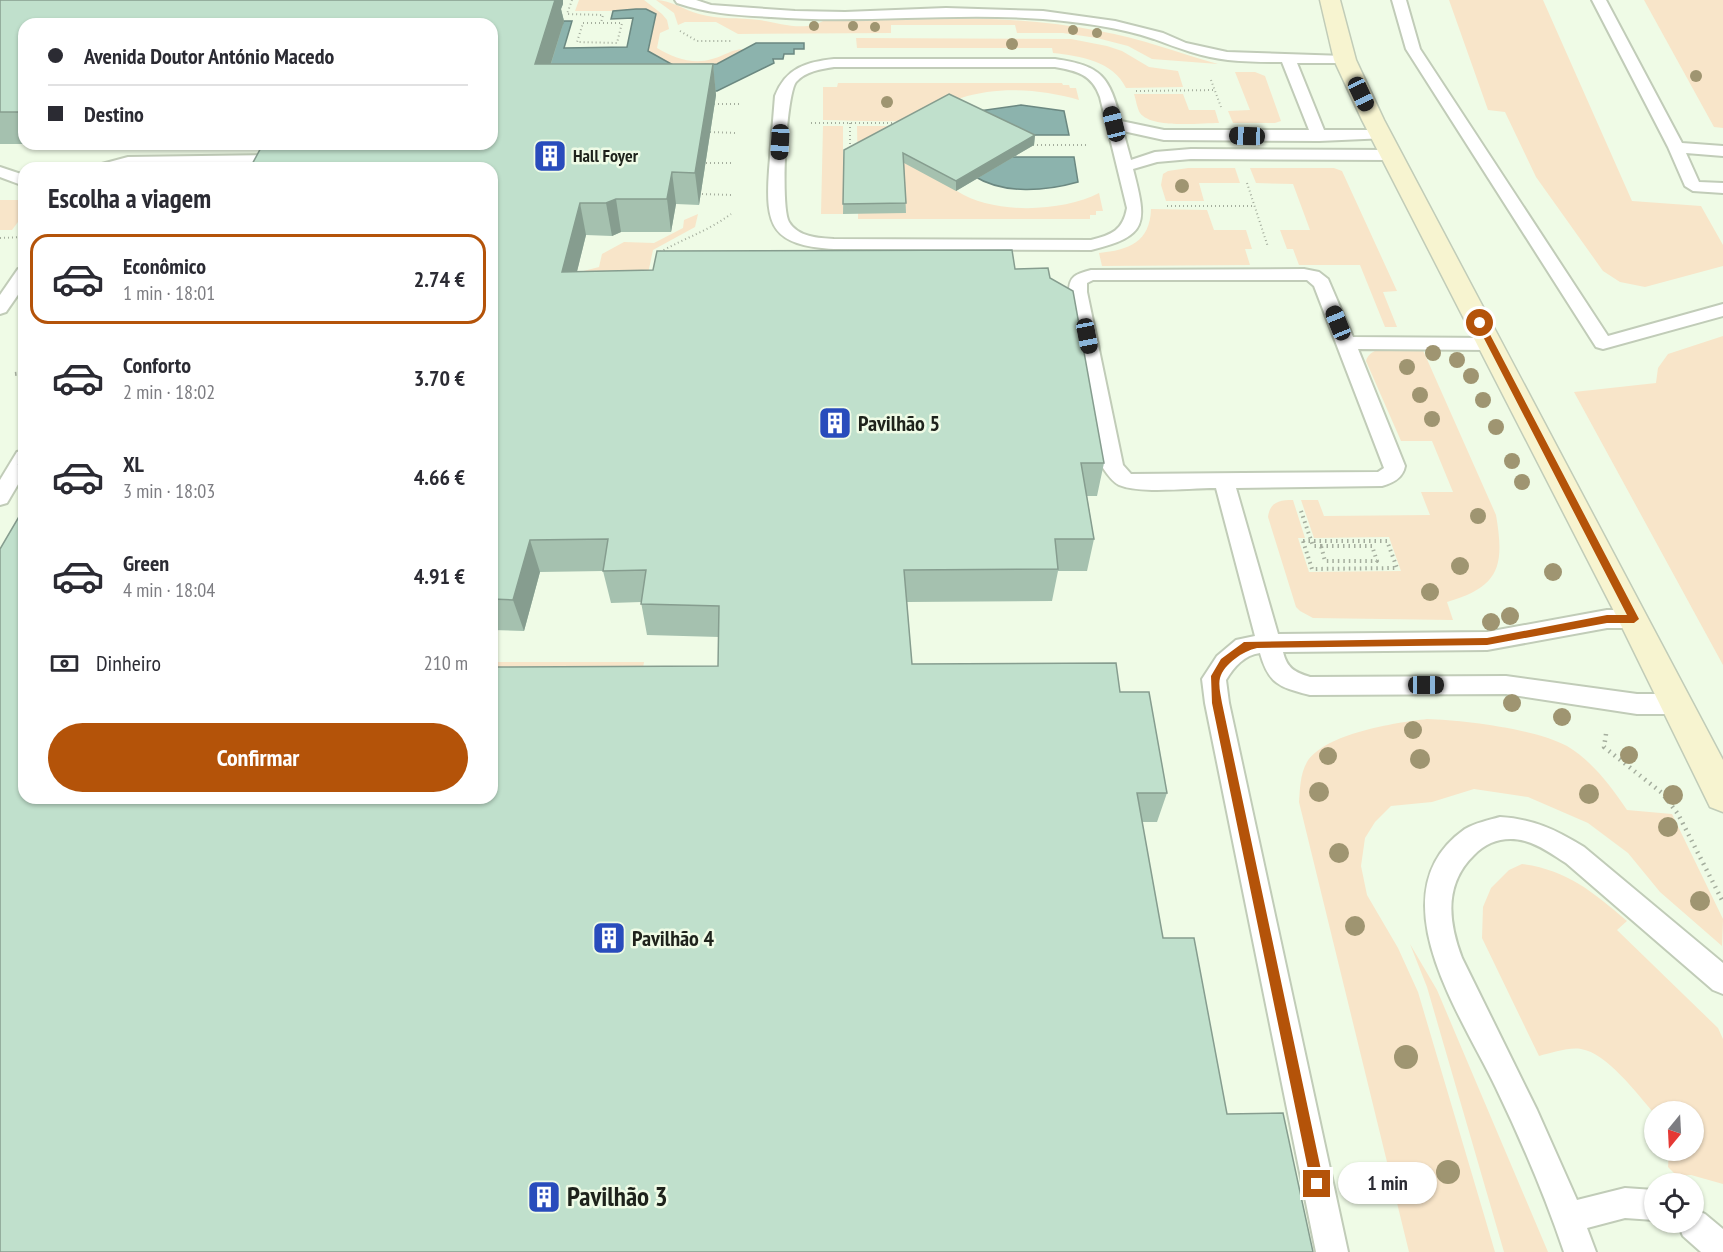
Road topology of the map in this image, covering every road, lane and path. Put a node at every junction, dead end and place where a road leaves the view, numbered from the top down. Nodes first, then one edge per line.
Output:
1 (572, 0) edge
2 (682, 0) edge
3 (1330, 0) edge
4 (1399, 0) edge
5 (1599, 0) edge
6 (601, 23) junction
7 (1288, 59) junction
8 (1345, 60) junction
9 (1208, 72) dead end
10 (1215, 90) junction
11 (1139, 91) dead end
12 (714, 104) edge
13 (741, 104) dead end
14 (1221, 108) dead end
15 (807, 123) dead end
16 (850, 123) junction
17 (902, 123) edge
18 (1114, 124) junction
19 (710, 132) edge
20 (737, 133) dead end
21 (1319, 136) junction
22 (1033, 145) edge
23 (1096, 145) dead end
24 (1387, 145) junction
25 (1676, 147) junction
26 (1722, 153) edge
27 (850, 157) edge
28 (277, 160) edge
29 (128, 162) edge
30 (706, 163) dead end
31 (733, 163) dead end
32 (1125, 167) junction
33 (0, 172) edge
34 (1246, 178) dead end
35 (18, 179) edge
36 (1723, 188) edge
37 (702, 194) dead end
38 (731, 195) dead end
39 (1167, 206) dead end
40 (1255, 206) junction
41 (731, 214) dead end
42 (18, 237) edge
43 (0, 238) edge
44 (659, 253) edge
45 (1270, 255) dead end
46 (18, 282) edge
47 (0, 308) edge
48 (1723, 310) edge
49 (1347, 343) junction
50 (1491, 344) junction
51 (18, 467) edge
52 (1224, 481) junction
53 (0, 498) edge
54 (1300, 510) dead end
55 (1311, 541) junction
56 (1320, 546) junction
57 (1634, 619) junction
58 (1269, 643) junction
59 (1677, 704) junction
60 (1607, 733) dead end
61 (1723, 796) edge
62 (1723, 902) edge
63 (1723, 981) edge
64 (1644, 1204) edge
65 (1569, 1217) junction
66 (1704, 1229) edge
67 (1703, 1233) edge
68 (1723, 1238) edge
69 (1723, 1250) edge
70 (1332, 1252) edge
71 (1580, 1252) edge

1 - 6 path
2 - 7 lane
3 - 8 main road
4 - 48 lane
5 - 25 lane
6 - 6 path
7 - 8 lane
7 - 21 lane
8 - 24 main road
9 - 10 path
10 - 11 path
10 - 14 path
12 - 13 path
15 - 16 path
16 - 17 path
16 - 27 path
18 - 21 lane
18 - 32 lane
18 - 32 lane
19 - 20 path
21 - 24 lane
22 - 23 path
24 - 32 lane
24 - 50 main road
25 - 26 lane
25 - 36 lane
28 - 29 lane
30 - 31 path
33 - 35 lane
34 - 40 path
37 - 38 path
39 - 40 path
40 - 45 path
41 - 44 path
42 - 43 path
46 - 47 lane
49 - 50 lane
49 - 52 lane
49 - 52 lane
50 - 57 main road
51 - 53 lane
52 - 58 lane
54 - 55 path
55 - 55 path
55 - 56 path
56 - 56 path
57 - 58 lane
57 - 59 main road
58 - 59 lane
58 - 70 lane
59 - 61 main road
60 - 62 path
63 - 65 lane
64 - 65 lane
65 - 71 lane
66 - 68 lane
67 - 69 lane

